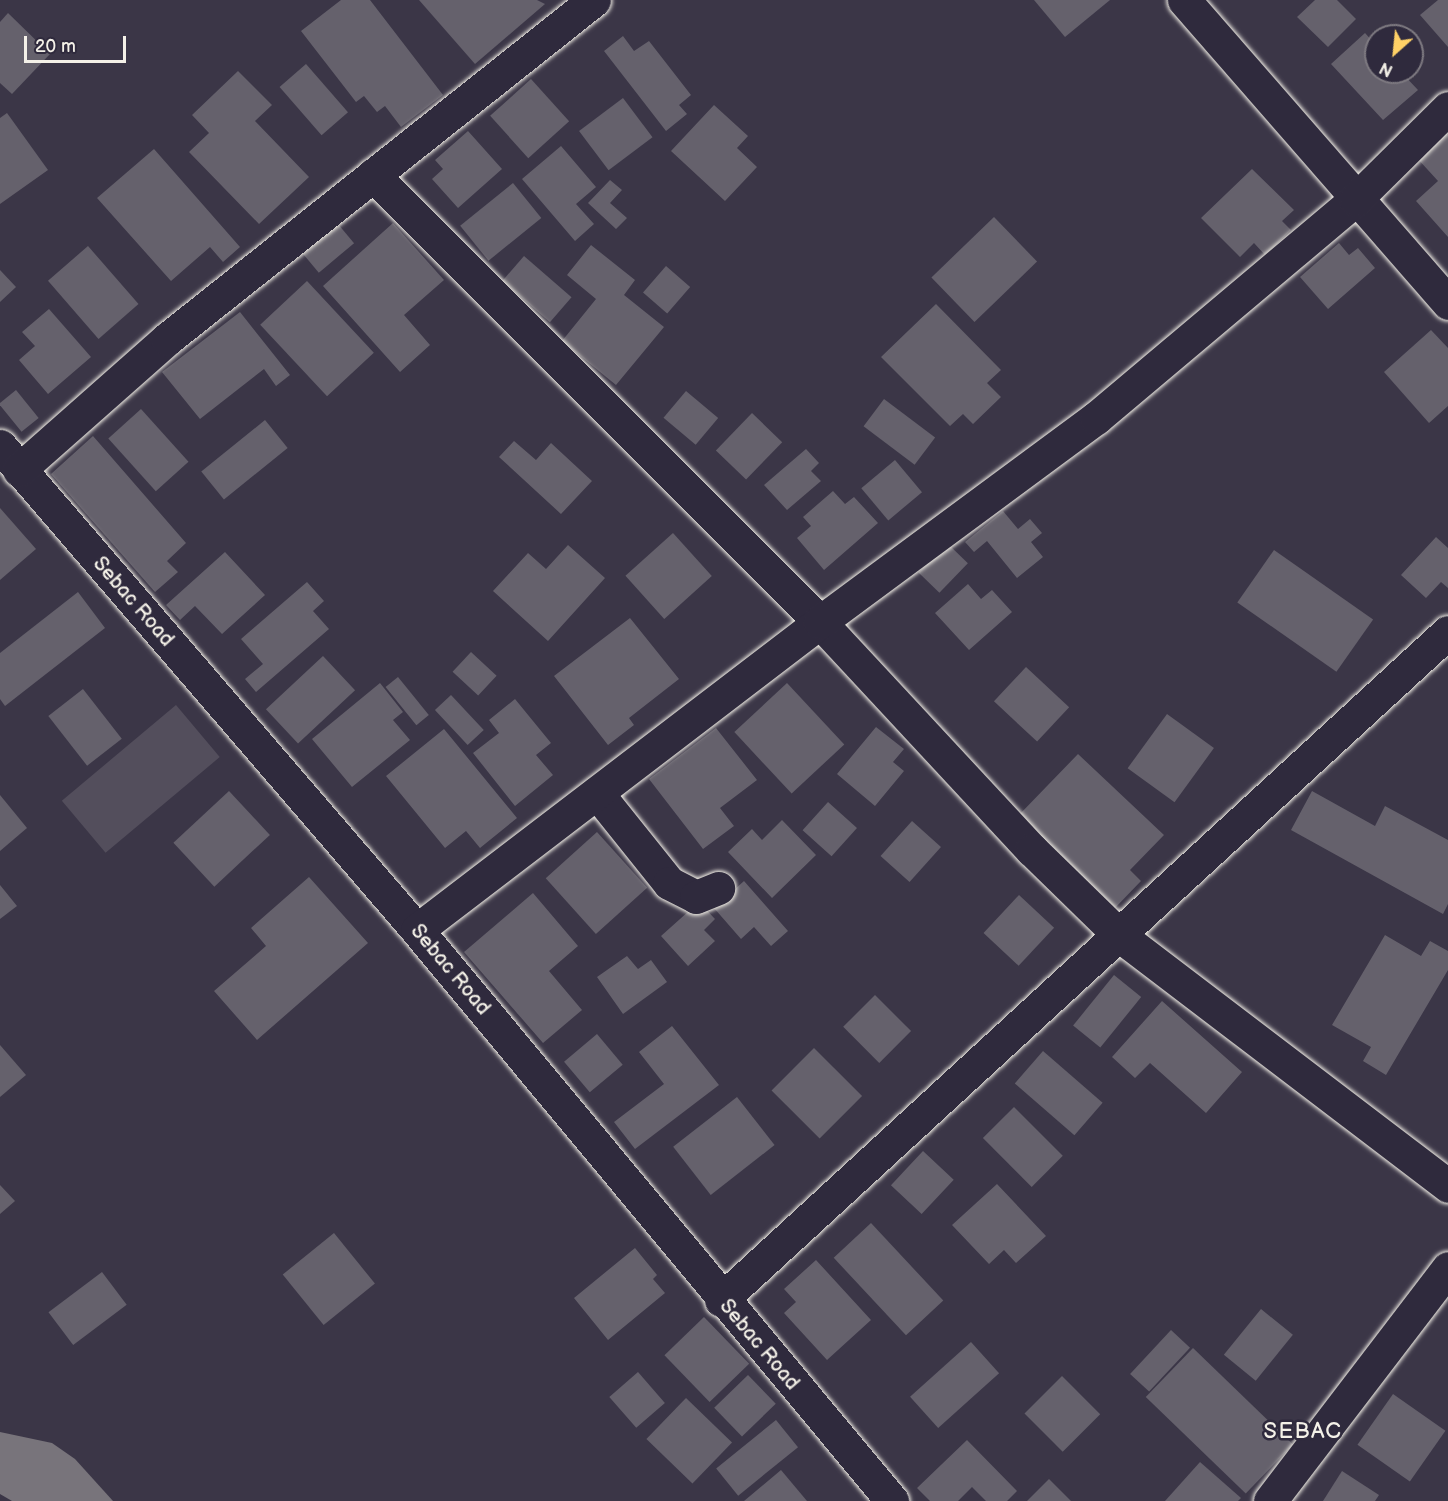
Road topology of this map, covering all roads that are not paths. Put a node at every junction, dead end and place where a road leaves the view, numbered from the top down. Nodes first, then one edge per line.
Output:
1 (594, 0) edge
2 (1184, 0) edge
3 (1448, 108) edge
4 (373, 175) junction
5 (1356, 199) junction
6 (1448, 303) edge
7 (9, 458) edge
8 (820, 622) junction
9 (1448, 632) edge
10 (597, 793) junction
11 (718, 888) dead end
12 (417, 930) junction
13 (1119, 935) junction
14 (1448, 1186) edge
15 (1448, 1268) edge
16 (721, 1300) junction
17 (892, 1501) edge
18 (1270, 1501) edge

1 - 4 street
2 - 5 street
3 - 5 street
4 - 7 street
4 - 8 street
5 - 6 street
5 - 8 street
7 - 12 street, Sebac Road
8 - 10 street
8 - 13 street
9 - 13 street
10 - 11 street
10 - 12 street
12 - 16 street, Sebac Road
13 - 14 street
13 - 16 street
15 - 18 street
16 - 17 street, Sebac Road

